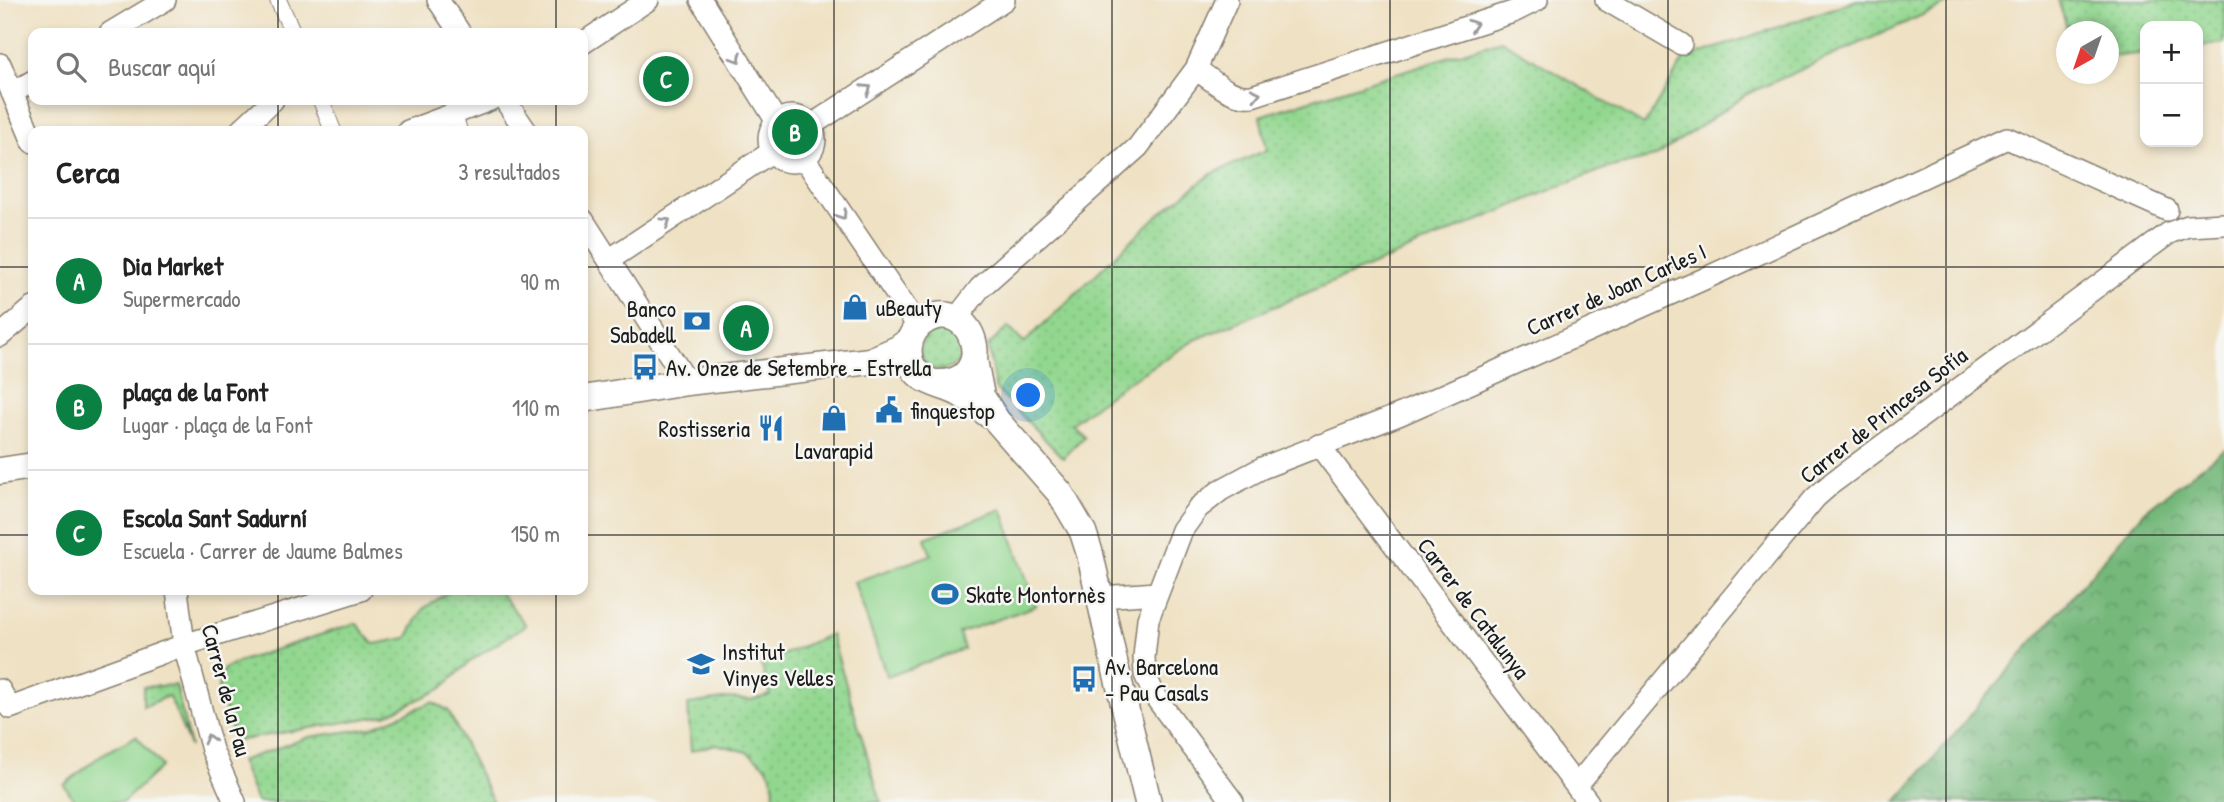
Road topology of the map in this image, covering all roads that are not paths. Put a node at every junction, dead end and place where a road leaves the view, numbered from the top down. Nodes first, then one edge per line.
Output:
1 (165, 0) edge
2 (278, 0) edge
3 (438, 0) edge
4 (648, 0) edge
5 (701, 0) edge
6 (1004, 0) edge
7 (1227, 0) edge
8 (1537, 0) edge
9 (1606, 0) edge
10 (131, 9) edge
11 (114, 28) edge
12 (291, 28) edge
13 (457, 28) edge
14 (588, 40) edge
15 (1681, 44) dead end
16 (0, 64) edge
17 (1196, 69) junction
18 (28, 83) edge
19 (12, 93) junction
20 (268, 105) edge
21 (323, 105) edge
22 (483, 105) edge
23 (508, 105) edge
24 (777, 122) junction
25 (456, 123) edge
26 (245, 126) edge
27 (331, 126) edge
28 (438, 126) edge
29 (523, 126) edge
30 (810, 127) junction
31 (28, 130) edge
32 (773, 151) junction
33 (804, 158) junction
34 (2167, 210) dead end
35 (2224, 224) edge
36 (588, 228) edge
37 (609, 260) junction
38 (28, 313) edge
39 (956, 319) junction
40 (914, 333) junction
41 (0, 336) edge
42 (974, 360) junction
43 (870, 361) junction
44 (928, 379) junction
45 (687, 382) junction
46 (588, 399) edge
47 (1000, 424) junction
48 (1319, 445) junction
49 (28, 467) edge
50 (0, 471) edge
51 (1157, 593) junction
52 (178, 595) edge
53 (344, 595) edge
54 (1101, 597) junction
55 (1111, 640) junction
56 (1146, 643) junction
57 (184, 645) junction
58 (5, 699) edge
59 (1582, 794) edge
60 (235, 802) edge
61 (1148, 802) edge
62 (1233, 802) edge

1 - 10 street
2 - 12 street
3 - 13 street
4 - 14 street
5 -> 24 street
30 -> 6 street
7 - 17 street
17 -> 8 street
9 - 15 street
10 - 11 street
16 - 19 street
17 - 39 street
18 - 19 street
19 - 31 street
20 - 26 street
21 - 27 street
22 - 25 street
23 - 29 street
24 - 30 street
24 - 32 street
25 - 28 street
30 - 33 street
32 - 33 street
37 -> 32 street
33 -> 40 street
34 - 48 street, Carrer de Joan Carles I
35 - 59 street, Carrer de Princesa Sofía
36 - 37 street
37 - 45 street
38 - 41 street
39 - 40 street
39 - 42 street
40 - 43 street
40 - 44 street
42 - 44 street
42 - 47 street
43 - 44 street
43 - 45 street
44 - 47 street
45 - 46 street
47 - 54 street
48 - 51 street, Carrer de Joan Carles I
48 - 59 street, Carrer de Catalunya
49 - 50 street
51 - 54 street
51 - 56 street, Carrer de Joan Carles I
52 - 57 street, Carrer de la Pau
53 - 57 street
54 - 55 street
55 - 56 street
55 - 61 street
56 - 62 street, Carrer de Joan Carles I
57 - 58 street
60 -> 57 street, Carrer de la Pau

